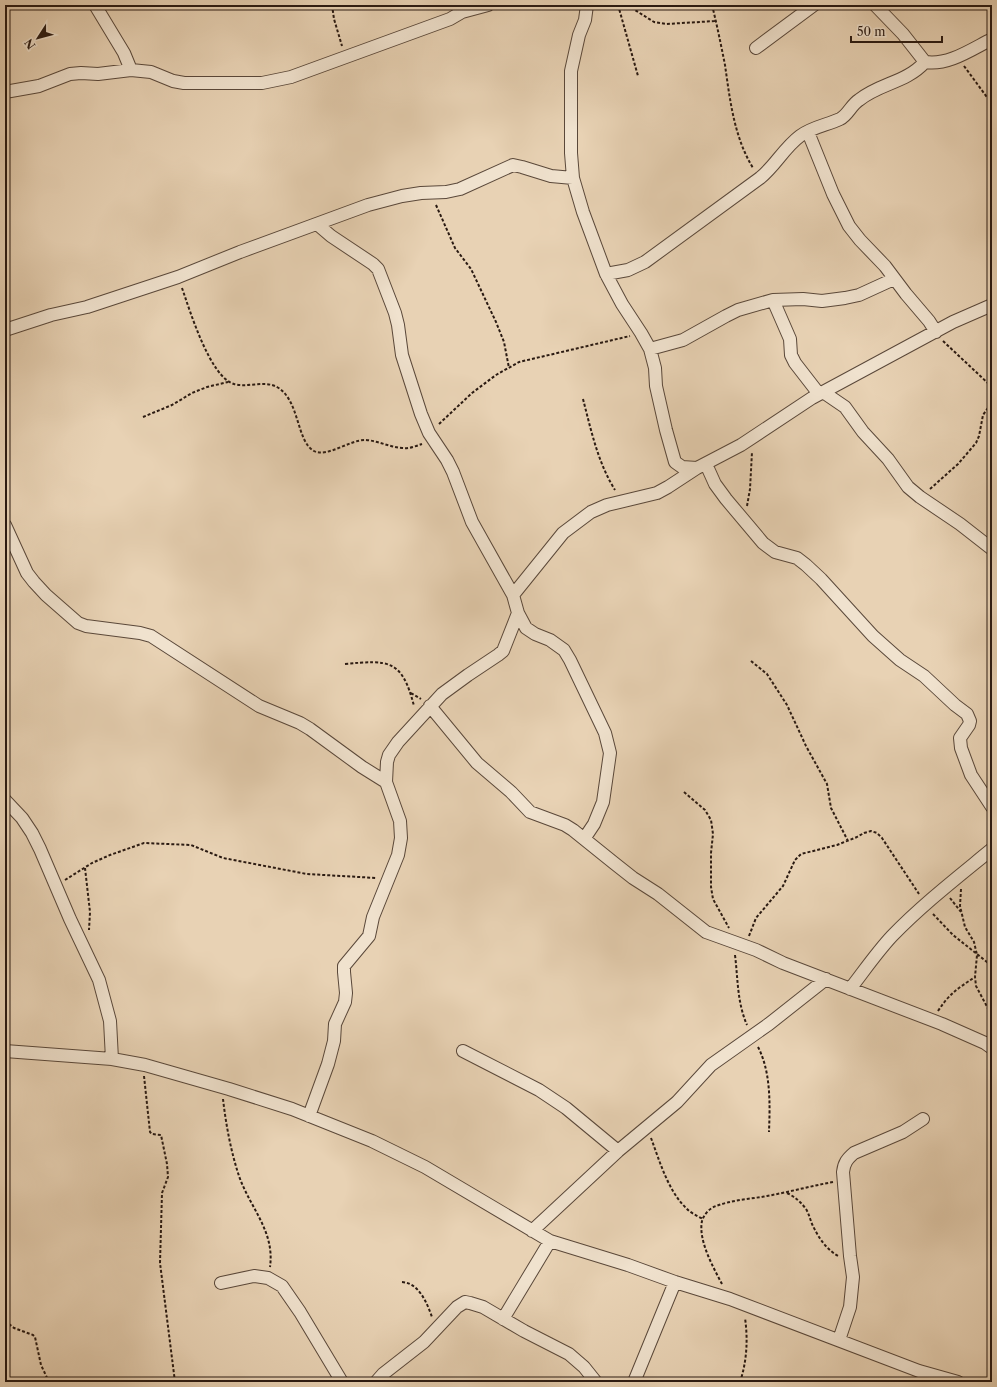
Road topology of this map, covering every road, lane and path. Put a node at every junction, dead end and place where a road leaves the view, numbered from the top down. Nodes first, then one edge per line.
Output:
1 (95, 5) edge
2 (332, 5) edge
3 (488, 5) edge
4 (587, 5) edge
5 (618, 5) edge
6 (627, 5) edge
7 (712, 5) edge
8 (814, 5) edge
9 (875, 5) edge
10 (716, 22) junction
11 (992, 38) edge
12 (756, 48) dead end
13 (957, 56) junction
14 (345, 57) junction
15 (925, 62) junction
16 (131, 70) junction
17 (638, 76) dead end
18 (5, 92) edge
19 (992, 104) edge
20 (808, 132) junction
21 (573, 178) junction
22 (760, 178) junction
23 (430, 192) junction
24 (317, 224) junction
25 (606, 274) junction
26 (178, 277) junction
27 (894, 279) junction
28 (773, 300) junction
29 (992, 305) edge
30 (5, 330) edge
31 (936, 332) junction
32 (641, 333) junction
33 (650, 349) junction
34 (509, 368) junction
35 (228, 382) junction
36 (992, 387) edge
37 (821, 393) junction
38 (583, 399) dead end
39 (992, 402) edge
40 (143, 417) dead end
41 (432, 437) junction
42 (754, 437) junction
43 (702, 466) junction
44 (920, 497) junction
45 (622, 502) junction
46 (743, 519) junction
47 (5, 525) edge
48 (992, 549) edge
49 (513, 595) junction
50 (518, 613) junction
51 (750, 661) dead end
52 (345, 664) dead end
53 (430, 706) junction
54 (418, 719) junction
55 (386, 782) junction
56 (684, 792) dead end
57 (5, 800) edge
58 (992, 807) edge
59 (584, 839) junction
60 (848, 841) junction
61 (992, 849) edge
62 (84, 868) junction
63 (963, 873) junction
64 (389, 879) junction
65 (55, 886) junction
66 (947, 895) dead end
67 (925, 904) junction
68 (962, 913) junction
69 (89, 935) dead end
70 (739, 944) junction
71 (977, 955) junction
72 (992, 966) edge
73 (975, 977) junction
74 (826, 978) junction
75 (850, 989) junction
76 (992, 1016) edge
77 (932, 1020) junction
78 (753, 1036) junction
79 (992, 1048) edge
80 (5, 1051) edge
81 (463, 1051) dead end
82 (112, 1060) junction
83 (145, 1065) junction
84 (221, 1086) junction
85 (309, 1116) junction
86 (923, 1119) dead end
87 (647, 1126) junction
88 (769, 1132) dead end
89 (618, 1151) junction
90 (844, 1180) junction
91 (786, 1192) junction
92 (703, 1219) junction
93 (532, 1231) junction
94 (550, 1241) junction
95 (851, 1267) junction
96 (268, 1278) junction
97 (402, 1282) dead end
98 (675, 1282) junction
99 (221, 1284) dead end
100 (730, 1299) junction
101 (744, 1304) junction
102 (503, 1319) junction
103 (5, 1321) edge
104 (436, 1329) junction
105 (839, 1340) junction
106 (49, 1382) edge
107 (175, 1382) edge
108 (342, 1382) edge
109 (376, 1382) edge
110 (596, 1382) edge
111 (634, 1382) edge
112 (740, 1382) edge
113 (958, 1382) edge

1 - 16 street
2 - 14 path
3 - 14 street
4 - 21 street
5 - 17 path
6 - 10 path
7 - 10 path
8 - 12 street
9 - 15 street
10 - 22 path
11 - 13 street
13 - 15 street
13 - 19 path
14 - 16 street
15 - 20 street
16 - 18 street
20 - 22 street
20 - 27 street
21 - 23 street
21 - 25 street
22 - 25 street
23 - 24 street
23 - 34 path
24 - 26 street
24 - 41 street
25 - 32 street
26 - 30 street
26 - 35 path
27 - 28 street
27 - 31 street
28 - 33 street
28 - 37 street
29 - 31 street
31 - 36 path
31 - 37 street
32 - 33 street
32 - 34 path
33 - 43 street
34 - 41 path
35 - 40 path
35 - 41 path
37 - 42 street
37 - 44 street
38 - 45 path
39 - 44 path
41 - 49 street
42 - 43 street
42 - 46 path
43 - 45 street
43 - 46 street
44 - 48 street
45 - 49 street
46 - 58 street
47 - 55 street
49 - 50 street
50 - 53 street
50 - 59 street
51 - 60 path
52 - 54 path
53 - 54 street
53 - 59 street
54 - 55 street
55 - 64 street
56 - 70 path
57 - 65 street
59 - 70 street
60 - 67 path
60 - 70 path
61 - 63 street
62 - 64 path
62 - 65 path
62 - 69 path
63 - 67 street
63 - 68 path
64 - 85 street
65 - 82 street
66 - 68 path
67 - 71 path
67 - 75 street
68 - 71 path
70 - 74 street
70 - 78 path
71 - 72 path
71 - 73 path
73 - 76 path
73 - 77 path
74 - 75 street
74 - 78 street
75 - 77 street
77 - 79 street
78 - 87 street
78 - 88 path
80 - 82 street
81 - 89 street
82 - 83 street
83 - 84 street
83 - 107 path
84 - 85 street
84 - 96 path
85 - 93 street
86 - 90 street
87 - 89 street
87 - 92 path
89 - 93 street
90 - 91 path
90 - 95 street
91 - 92 path
91 - 95 path
92 - 100 path
93 - 94 street
94 - 98 street
94 - 102 street
95 - 105 street
96 - 99 street
96 - 108 street
97 - 104 path
98 - 100 street
98 - 111 street
100 - 101 street
101 - 105 street
101 - 112 path
102 - 104 street
102 - 110 street
103 - 106 path
104 - 109 street
105 - 113 street

